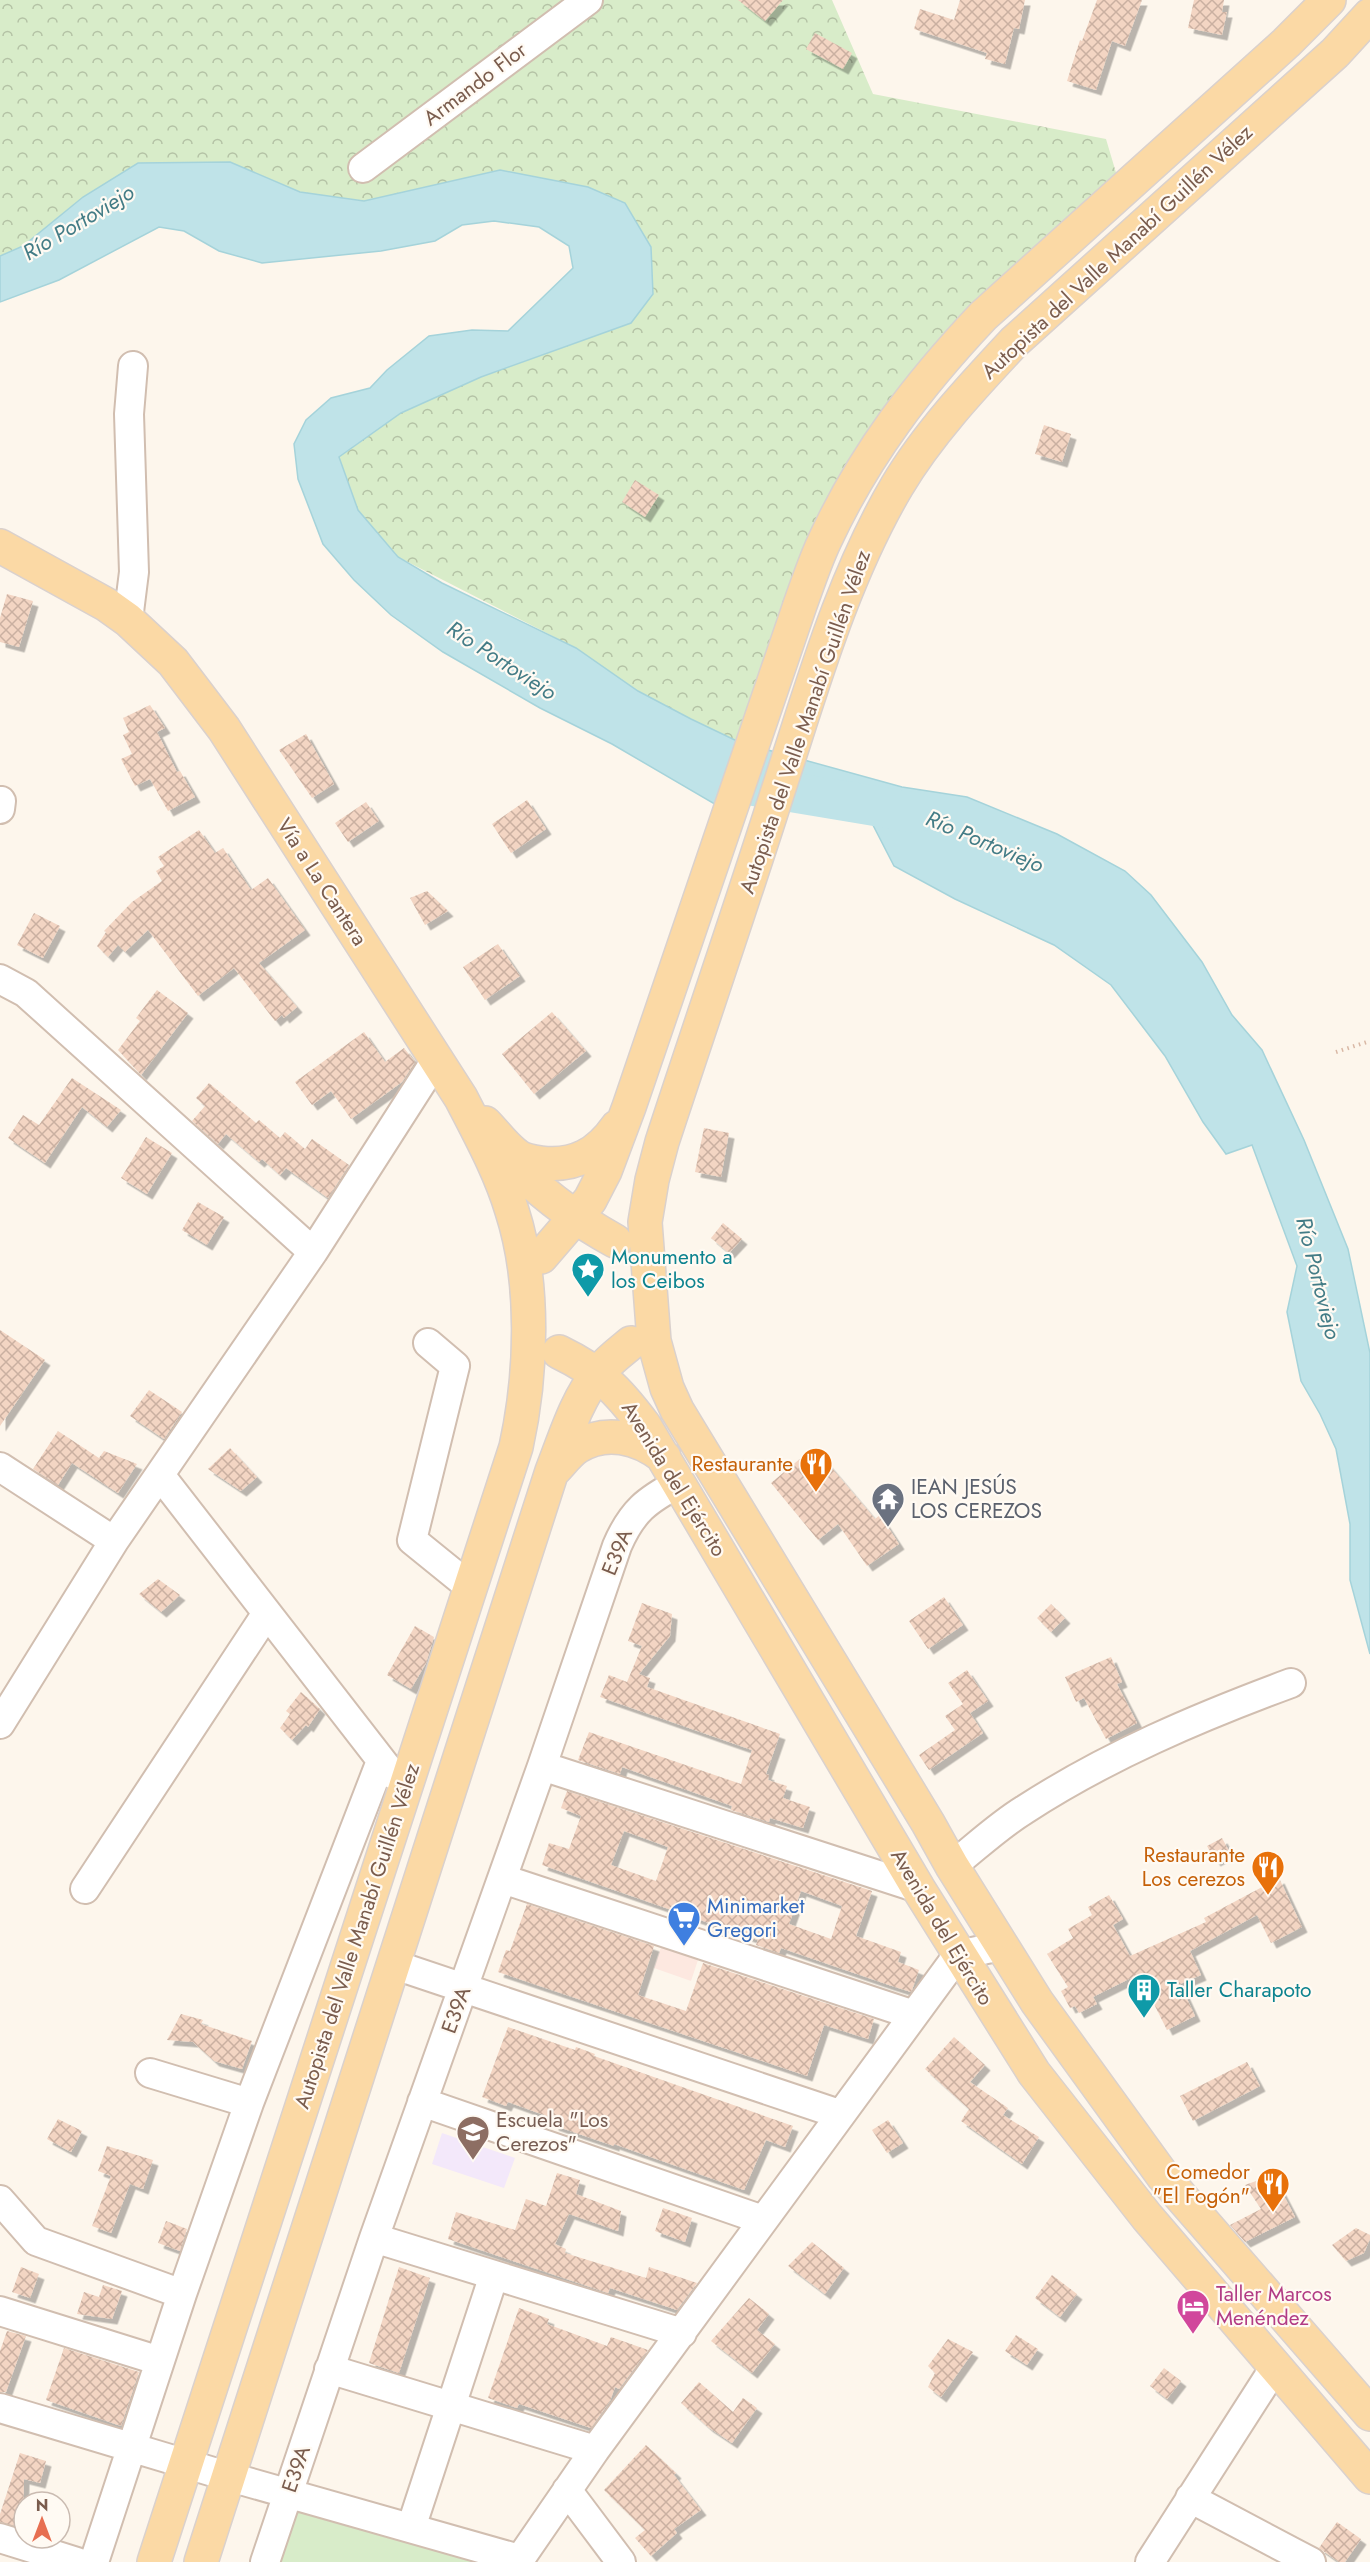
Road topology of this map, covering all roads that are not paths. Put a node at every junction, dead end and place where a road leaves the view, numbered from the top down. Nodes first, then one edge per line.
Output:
1 (588, 0) edge
2 (1329, 0) edge
3 (1370, 15) edge
4 (363, 168) dead end
5 (134, 366) dead end
6 (0, 546) edge
7 (128, 620) junction
8 (0, 979) edge
9 (436, 1060) junction
10 (461, 1098) junction
11 (629, 1107) junction
12 (576, 1217) junction
13 (615, 1240) junction
14 (314, 1252) junction
15 (541, 1257) junction
16 (651, 1295) junction
17 (526, 1304) junction
18 (428, 1343) dead end
19 (631, 1343) junction
20 (559, 1352) junction
21 (598, 1373) junction
22 (0, 1467) edge
23 (672, 1470) junction
24 (552, 1471) junction
25 (160, 1475) junction
26 (114, 1541) junction
27 (470, 1587) junction
28 (267, 1613) junction
29 (1292, 1683) dead end
30 (0, 1724) edge
31 (381, 1761) junction
32 (542, 1766) junction
33 (404, 1790) junction
34 (952, 1866) junction
35 (503, 1879) junction
36 (918, 1888) junction
37 (85, 1889) dead end
38 (1001, 1946) junction
39 (958, 1954) junction
40 (395, 1965) junction
41 (464, 1988) junction
42 (914, 2015) junction
43 (1070, 2048) junction
44 (150, 2073) dead end
45 (1034, 2073) junction
46 (422, 2102) junction
47 (249, 2103) junction
48 (840, 2114) junction
49 (0, 2200) edge
50 (763, 2220) junction
51 (374, 2238) junction
52 (494, 2275) junction
53 (182, 2294) junction
54 (0, 2311) edge
55 (682, 2333) junction
56 (160, 2361) junction
57 (1275, 2367) junction
58 (329, 2369) junction
59 (451, 2406) junction
60 (1370, 2414) edge
61 (2, 2417) edge
62 (132, 2447) junction
63 (595, 2450) junction
64 (186, 2464) junction
65 (1370, 2477) edge
66 (230, 2478) junction
67 (567, 2490) junction
68 (287, 2494) junction
69 (1190, 2498) junction
70 (411, 2528) junction
71 (0, 2538) edge
72 (519, 2561) edge
73 (77, 2562) edge
74 (94, 2562) edge
75 (154, 2562) edge
76 (201, 2562) edge
77 (265, 2562) edge
78 (621, 2562) edge
79 (1150, 2562) edge
80 (1311, 2562) edge

1 - 4 street, Armando Flor
2 - 11 main road, Autopista del Valle Manabí Guillén Vélez
3 - 16 main road, Autopista del Valle Manabí Guillén Vélez
5 - 7 street
6 - 7 main road, Vía a La Cantera
7 - 9 main road, Vía a La Cantera
8 - 14 street
9 - 10 main road, Vía a La Cantera
9 - 14 street
10 - 11 main road
10 - 12 main road
10 - 17 main road, Vía a La Cantera
11 - 12 main road, Autopista del Valle Manabí Guillén Vélez
12 - 13 main road
12 - 15 main road, Autopista del Valle Manabí Guillén Vélez
13 - 15 main road
13 - 16 main road
14 - 25 street
15 - 17 main road
16 - 19 main road
16 - 34 main road, Avenida del Ejército
17 - 20 main road
17 - 27 main road, Autopista del Valle Manabí Guillén Vélez
18 - 27 street
19 - 20 main road
19 - 21 main road, Autopista del Valle Manabí Guillén Vélez
20 - 21 main road, Avenida del Ejército
21 - 23 main road, Avenida del Ejército
21 - 24 main road, Autopista del Valle Manabí Guillén Vélez
22 - 26 street
23 - 24 main road
23 - 32 street, E39A
23 - 36 main road, Avenida del Ejército
24 - 40 main road, Autopista del Valle Manabí Guillén Vélez
25 - 26 street
25 - 28 street
26 - 30 street
27 - 33 main road, Autopista del Valle Manabí Guillén Vélez
28 - 31 street
28 - 37 street
29 - 34 street
31 - 33 street
31 - 47 street
32 - 35 street, E39A
32 - 36 street
33 - 64 main road, Autopista del Valle Manabí Guillén Vélez
34 - 38 main road, Avenida del Ejército
35 - 41 street, E39A
35 - 42 street
36 - 39 main road, Avenida del Ejército
38 - 39 street
38 - 43 main road, Avenida del Ejército
39 - 42 street
39 - 45 main road, Avenida del Ejército
40 - 41 street
40 - 66 main road, Autopista del Valle Manabí Guillén Vélez
41 - 46 street, E39A
41 - 48 street
42 - 48 street
43 - 45 main road
43 - 60 main road, Avenida del Ejército
44 - 47 street
45 - 57 main road, Avenida del Ejército
46 - 50 street
46 - 51 street, E39A
47 - 53 street
48 - 50 street
49 - 53 street
50 - 55 street
51 - 52 street
51 - 58 street, E39A
52 - 55 street
52 - 59 street
53 - 56 street
54 - 56 street
55 - 63 street
56 - 62 street
57 - 65 main road, Avenida del Ejército
57 - 69 street
58 - 59 street
58 - 68 street, E39A
59 - 63 street
59 - 70 street
61 - 62 street
62 - 64 street
62 - 74 street
63 - 67 street
64 - 66 street
64 - 75 main road, Autopista del Valle Manabí Guillén Vélez
66 - 68 street
66 - 76 main road, Autopista del Valle Manabí Guillén Vélez
67 - 72 street
67 - 78 street
68 - 70 street
68 - 77 street, E39A
69 - 79 street
69 - 80 street
70 - 72 street
71 - 73 street

